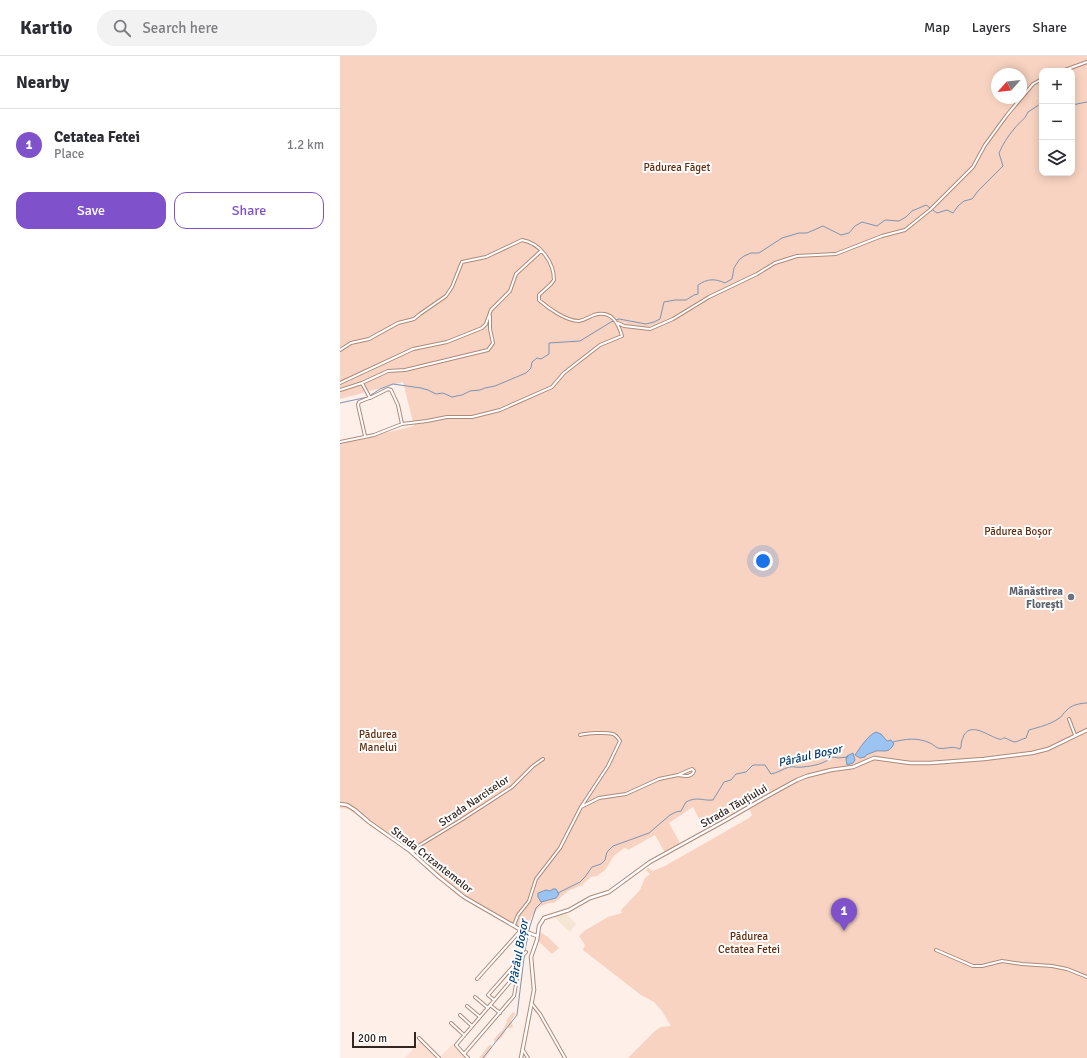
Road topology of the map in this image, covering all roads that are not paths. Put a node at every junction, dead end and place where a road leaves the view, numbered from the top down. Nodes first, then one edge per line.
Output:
1 (1087, 62) edge
2 (1070, 68) edge
3 (1039, 81) edge
4 (541, 251) junction
5 (490, 313) junction
6 (616, 321) junction
7 (340, 350) edge
8 (340, 383) edge
9 (362, 383) junction
10 (340, 390) edge
11 (369, 397) junction
12 (402, 424) junction
13 (365, 437) junction
14 (340, 442) edge
15 (1069, 719) dead end
16 (1087, 730) edge
17 (580, 735) dead end
18 (1075, 735) junction
19 (543, 759) dead end
20 (678, 775) junction
21 (340, 804) edge
22 (581, 807) junction
23 (410, 851) junction
24 (514, 925) junction
25 (521, 930) junction
26 (536, 936) junction
27 (936, 950) dead end
28 (526, 952) dead end
29 (1087, 977) edge
30 (477, 979) dead end
31 (475, 997) dead end
32 (494, 1000) junction
33 (532, 1004) junction
34 (490, 1005) junction
35 (468, 1006) dead end
36 (488, 1008) junction
37 (500, 1013) junction
38 (460, 1015) dead end
39 (480, 1017) junction
40 (451, 1023) dead end
41 (472, 1026) junction
42 (464, 1035) junction
43 (419, 1038) dead end
44 (523, 1050) junction
45 (464, 1054) junction
46 (439, 1058) edge
47 (468, 1058) edge
48 (522, 1058) edge
49 (528, 1058) edge
50 (565, 1058) edge

1 - 2 street
3 - 6 street
4 - 5 street
4 - 6 street
4 - 7 street
5 - 8 street
5 - 9 street
6 - 12 street
9 - 10 street
9 - 11 street
11 - 12 street
11 - 13 street
12 - 13 street
13 - 14 street
15 - 18 street
16 - 18 main road, Strada Tăuțiului
17 - 22 street
18 - 26 main road, Strada Tăuțiului
19 - 23 street, Strada Narciselor
20 - 20 street
20 - 22 street
21 - 23 main road, Strada Crizantemelor
22 - 24 street
23 - 24 main road, Strada Crizantemelor
24 - 25 main road, Strada Crizantemelor
25 - 26 main road, Strada Crizantemelor
25 - 30 street
26 - 33 main road, Strada Tăuțiului
27 - 29 street
28 - 32 street
31 - 36 street
32 - 34 street
32 - 37 street
33 - 44 main road, Strada Tăuțiului
33 - 50 street
34 - 36 street
34 - 37 street
35 - 39 street
36 - 39 street
37 - 45 street
38 - 41 street
39 - 41 street
40 - 42 street
41 - 42 street
42 - 45 street
43 - 46 street
44 - 48 main road, Strada Tăuțiului
44 - 49 street
45 - 47 street

